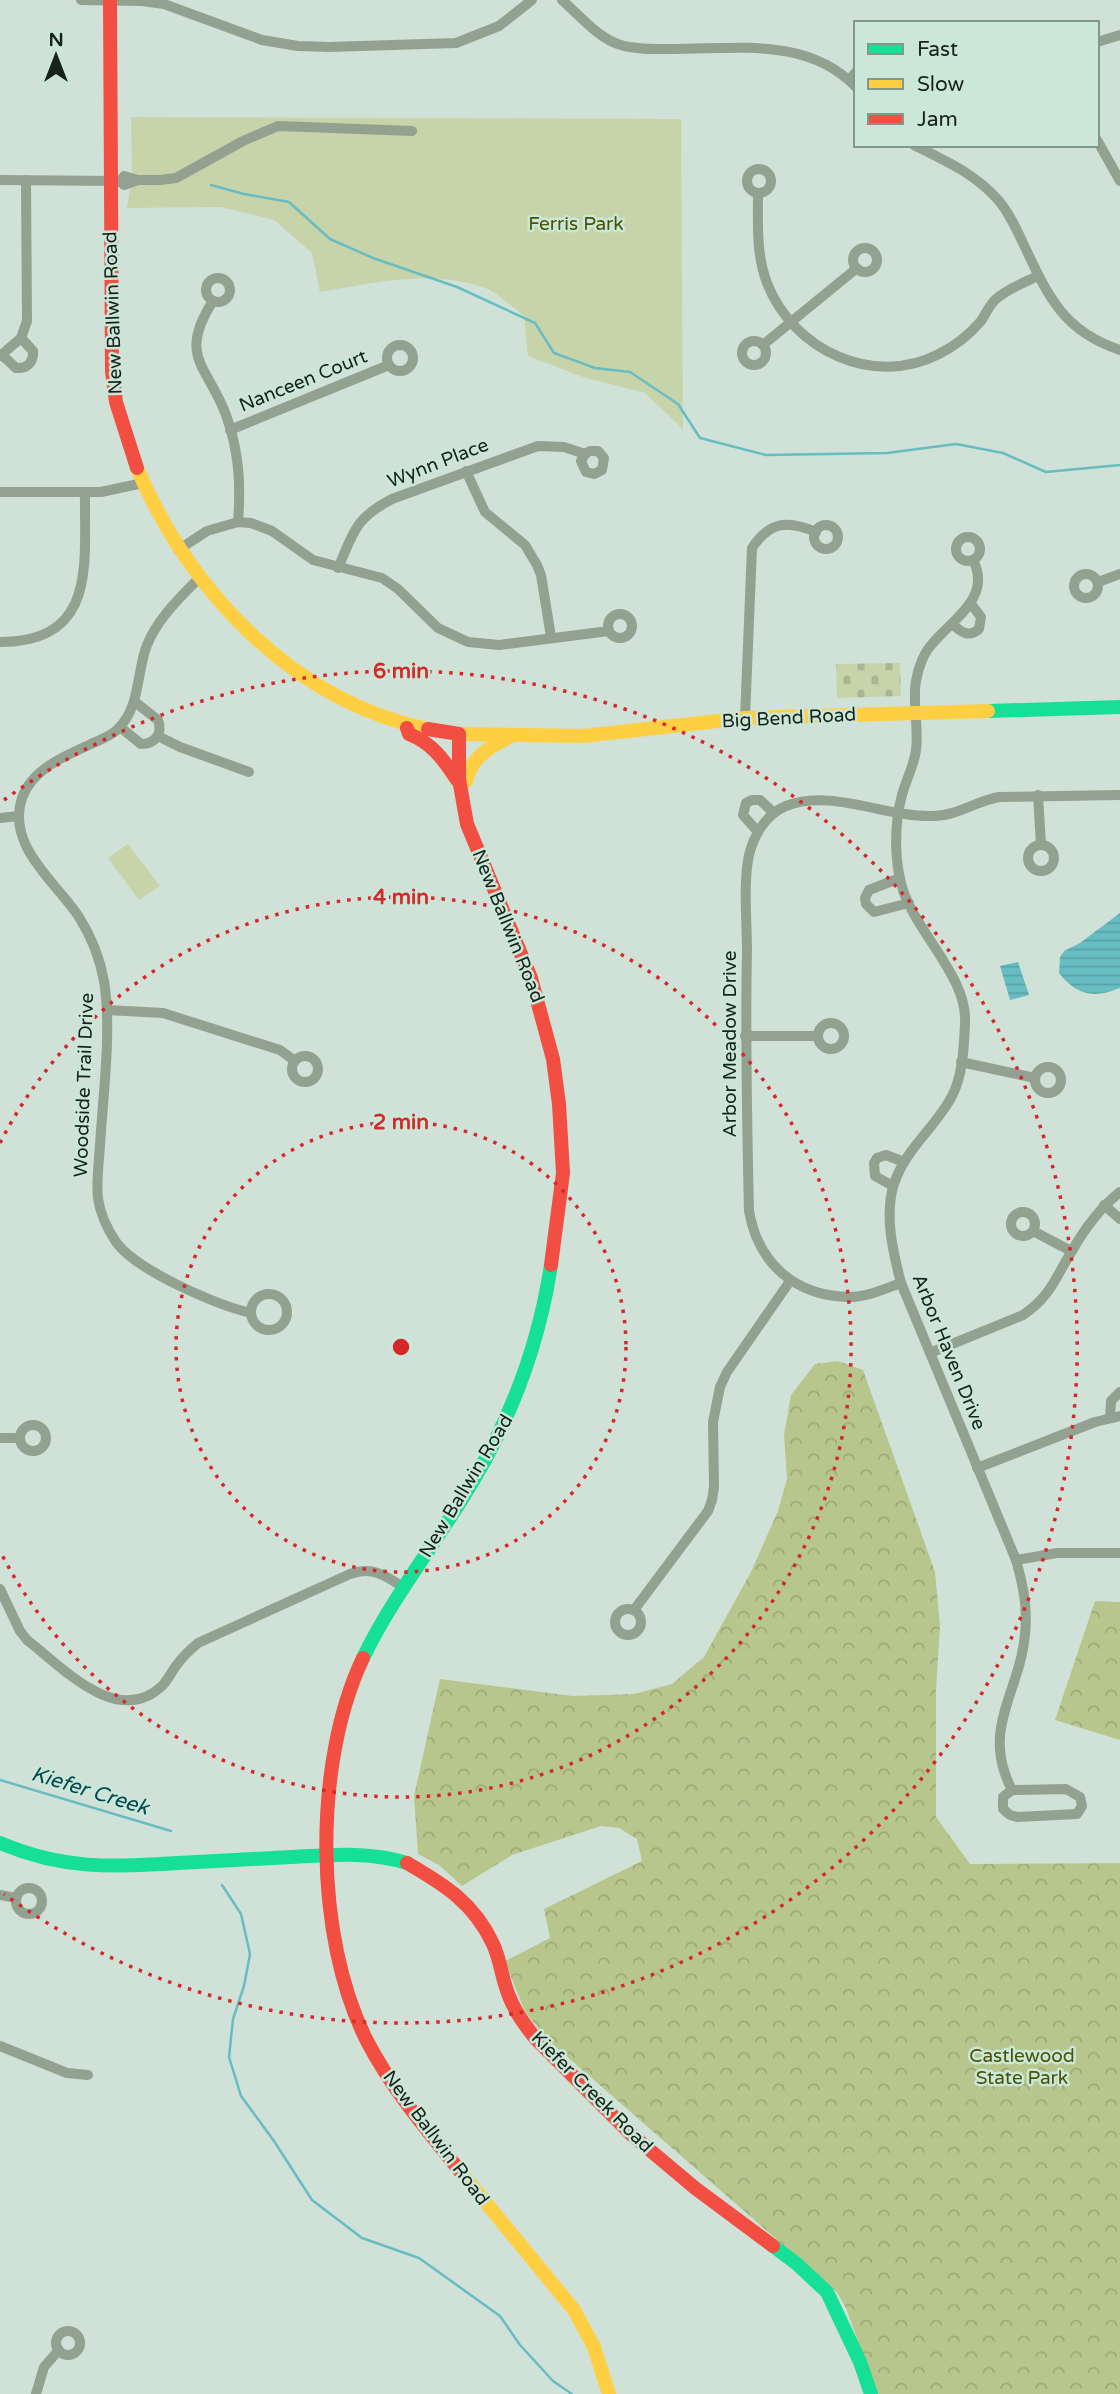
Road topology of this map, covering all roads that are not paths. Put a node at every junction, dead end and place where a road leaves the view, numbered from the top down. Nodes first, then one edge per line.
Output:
1 (81, 0) edge
2 (110, 0) edge
3 (531, 0) edge
4 (562, 0) edge
5 (178, 4) edge
6 (1120, 35) edge
7 (1099, 41) edge
8 (853, 80) edge
9 (412, 131) dead end
10 (1099, 144) edge
11 (918, 147) edge
12 (0, 180) edge
13 (26, 180) junction
14 (115, 181) junction
15 (1120, 181) edge
16 (758, 193) dead end
17 (856, 268) dead end
18 (1038, 276) junction
19 (214, 301) dead end
20 (791, 323) junction
21 (22, 338) junction
22 (763, 345) dead end
23 (1120, 350) edge
24 (4, 354) edge
25 (389, 365) dead end
26 (230, 430) junction
27 (585, 454) dead end
28 (466, 471) junction
29 (143, 483) junction
30 (0, 492) edge
31 (85, 492) junction
32 (238, 522) junction
33 (816, 532) dead end
34 (178, 550) junction
35 (973, 560) dead end
36 (338, 568) junction
37 (1120, 574) edge
38 (199, 578) junction
39 (1098, 582) dead end
40 (971, 604) junction
41 (952, 624) junction
42 (609, 631) dead end
43 (551, 637) junction
44 (0, 642) edge
45 (135, 702) junction
46 (1120, 707) edge
47 (917, 714) junction
48 (745, 718) junction
49 (406, 724) junction
50 (120, 727) junction
51 (459, 734) junction
52 (513, 734) junction
53 (158, 736) junction
54 (249, 772) dead end
55 (460, 785) junction
56 (1038, 795) junction
57 (1120, 795) edge
58 (774, 813) junction
59 (898, 813) junction
60 (19, 816) junction
61 (0, 818) edge
62 (758, 832) junction
63 (1041, 845) dead end
64 (900, 878) junction
65 (909, 903) junction
66 (107, 1010) junction
67 (818, 1036) dead end
68 (745, 1037) junction
69 (295, 1061) dead end
70 (961, 1062) junction
71 (1035, 1078) dead end
72 (904, 1162) junction
73 (893, 1186) junction
74 (1120, 1192) edge
75 (1104, 1205) junction
76 (1120, 1219) edge
77 (1033, 1231) dead end
78 (1071, 1251) junction
79 (790, 1281) junction
80 (901, 1283) junction
81 (251, 1313) dead end
82 (930, 1353) junction
83 (1120, 1392) edge
84 (1115, 1417) edge
85 (0, 1438) edge
86 (20, 1438) dead end
87 (977, 1468) junction
88 (1120, 1553) edge
89 (1016, 1560) junction
90 (403, 1587) junction
91 (0, 1589) edge
92 (634, 1611) dead end
93 (1012, 1790) junction
94 (0, 1843) edge
95 (327, 1855) junction
96 (0, 1895) edge
97 (16, 1898) dead end
98 (0, 2046) edge
99 (88, 2075) dead end
100 (59, 2350) dead end
101 (36, 2394) edge
102 (609, 2394) edge
103 (871, 2394) edge

1 - 2 street
2 - 5 street
2 - 14 street, New Ballwin Road
3 - 5 street
4 - 8 street
6 - 7 street
9 - 14 street
10 - 15 street
11 - 18 street
12 - 13 street
13 - 14 street
13 - 21 street
14 - 29 street, New Ballwin Road
16 - 20 street
17 - 20 street
18 - 20 street
18 - 23 street
19 - 26 street
20 - 22 street
21 - 24 street
21 - 24 street
25 - 26 street, Nanceen Court
26 - 32 street
27 - 28 street, Wynn Place
28 - 36 street, Wynn Place
28 - 43 street
29 - 31 street
29 - 34 street, New Ballwin Road
30 - 31 street
31 - 44 street
32 - 34 street
32 - 36 street
33 - 48 street
34 - 38 street, New Ballwin Road
35 - 40 street
36 - 43 street
37 - 39 street
38 - 45 street
38 - 49 street, New Ballwin Road
40 - 41 street, Arbor Haven Drive
40 - 41 street
41 - 47 street, Arbor Haven Drive
42 - 43 street
45 - 50 street
45 - 53 street
46 - 47 street, Big Bend Road
47 - 48 street, Big Bend Road
47 - 59 street, Arbor Haven Drive
48 - 52 street, Big Bend Road
49 - 51 street, New Ballwin Road
49 - 55 street
50 - 53 street
50 - 60 street
51 - 52 street, Big Bend Road
51 - 55 street, New Ballwin Road
52 - 55 street
53 - 54 street
55 - 90 street, New Ballwin Road
56 - 57 street
56 - 59 street
56 - 63 street
58 - 59 street
58 - 62 street, Arbor Meadow Drive
58 - 62 street
59 - 64 street, Arbor Haven Drive
60 - 61 street
60 - 66 street, Woodside Trail Drive
62 - 68 street, Arbor Meadow Drive
64 - 65 street, Arbor Haven Drive
64 - 65 street
65 - 70 street, Arbor Haven Drive
66 - 69 street
66 - 81 street, Woodside Trail Drive
67 - 68 street
68 - 79 street, Arbor Meadow Drive
70 - 71 street
70 - 72 street, Arbor Haven Drive
72 - 73 street, Arbor Haven Drive
72 - 73 street
73 - 80 street, Arbor Haven Drive
74 - 75 street
75 - 76 street
75 - 78 street
77 - 78 street
78 - 82 street
79 - 80 street, Arbor Meadow Drive
79 - 92 street
80 - 82 street, Arbor Haven Drive
82 - 87 street, Arbor Haven Drive
83 - 84 street
84 - 87 street
85 - 86 street
87 - 89 street, Arbor Haven Drive
88 - 89 street
89 - 93 street, Arbor Haven Drive
90 - 91 street
90 - 95 street, New Ballwin Road
93 - 93 street, Arbor Haven Drive
94 - 95 street, Kiefer Creek Road
95 - 102 street, New Ballwin Road
95 - 103 street, Kiefer Creek Road
96 - 97 street
98 - 99 street
100 - 101 street

